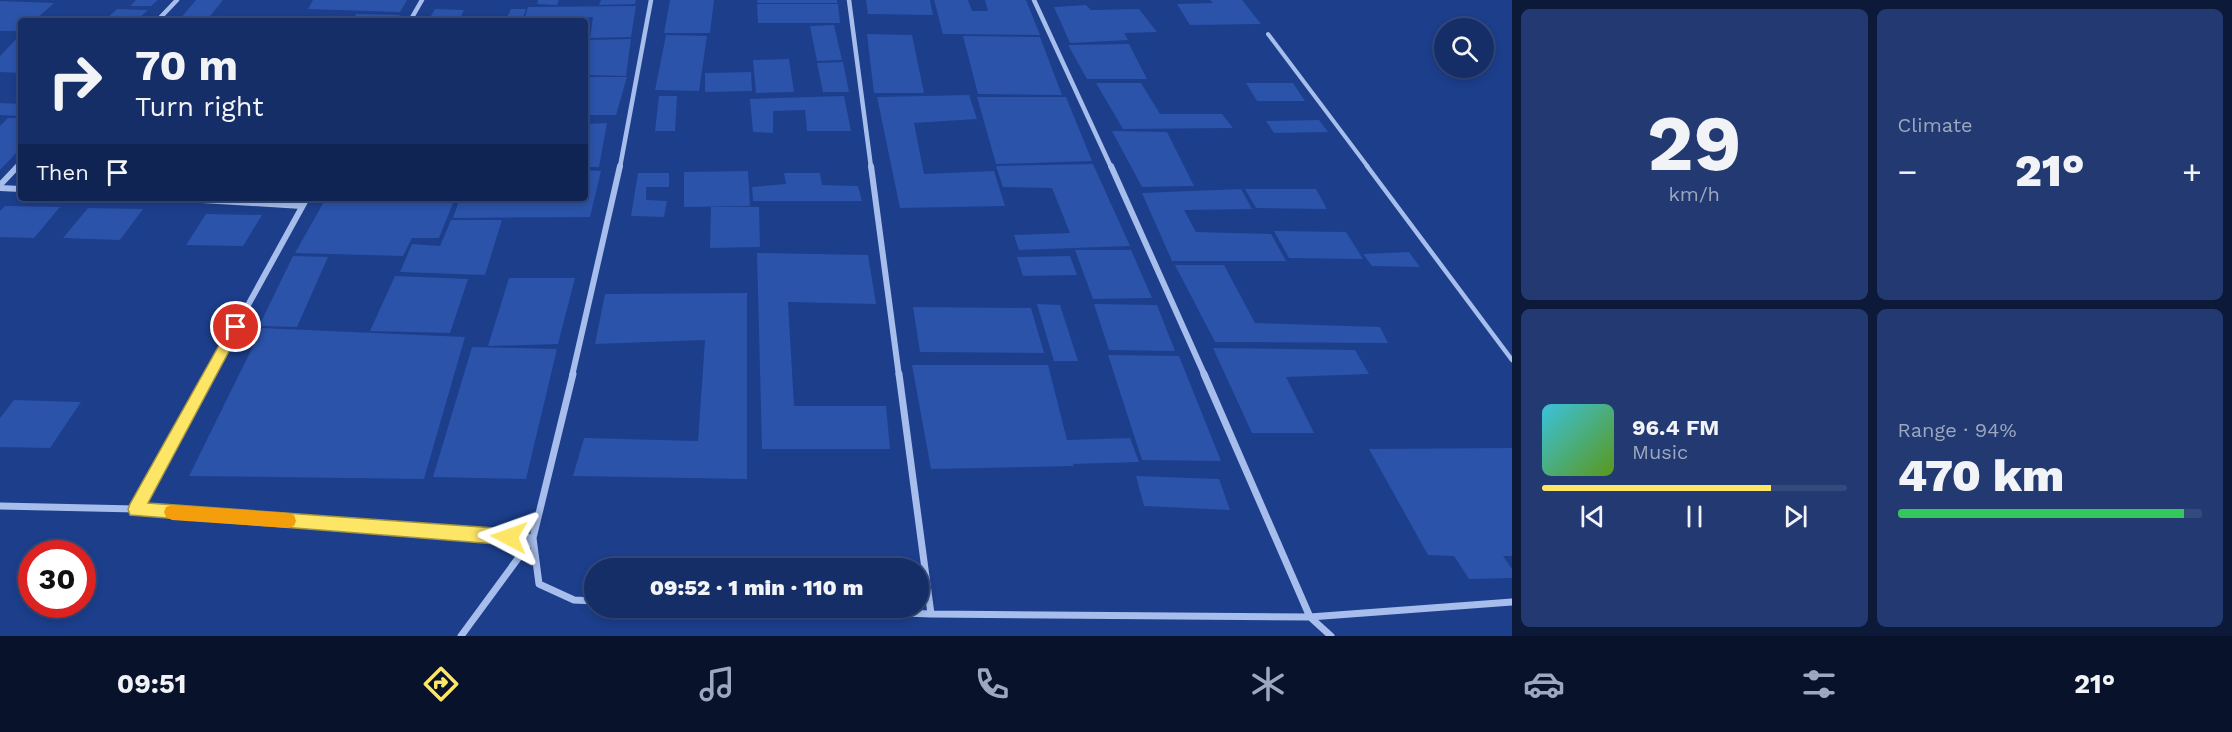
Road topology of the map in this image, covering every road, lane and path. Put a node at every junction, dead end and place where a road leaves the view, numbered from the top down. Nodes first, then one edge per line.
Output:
1 (177, 0) edge
2 (422, 0) edge
3 (651, 0) edge
4 (849, 0) edge
5 (1034, 0) edge
6 (160, 18) edge
7 (412, 18) edge
8 (1268, 34) dead end
9 (18, 166) edge
10 (0, 187) edge
11 (18, 189) edge
12 (219, 201) edge
13 (305, 201) edge
14 (302, 206) junction
15 (1512, 360) edge
16 (0, 506) edge
17 (136, 509) junction
18 (533, 538) junction
19 (584, 600) edge
20 (1512, 602) edge
21 (931, 614) joint
22 (1310, 617) junction
23 (461, 636) edge
24 (1331, 636) edge

1 - 6 street
2 - 7 street
3 - 18 street
4 - 21 street
5 - 22 street
8 - 15 lane
9 - 10 street
10 - 11 street
12 - 14 street
13 - 14 street
14 - 17 street
16 - 17 street
17 - 18 street
18 - 19 street
18 - 23 street
20 - 22 street
21 - 22 street
22 - 24 street

